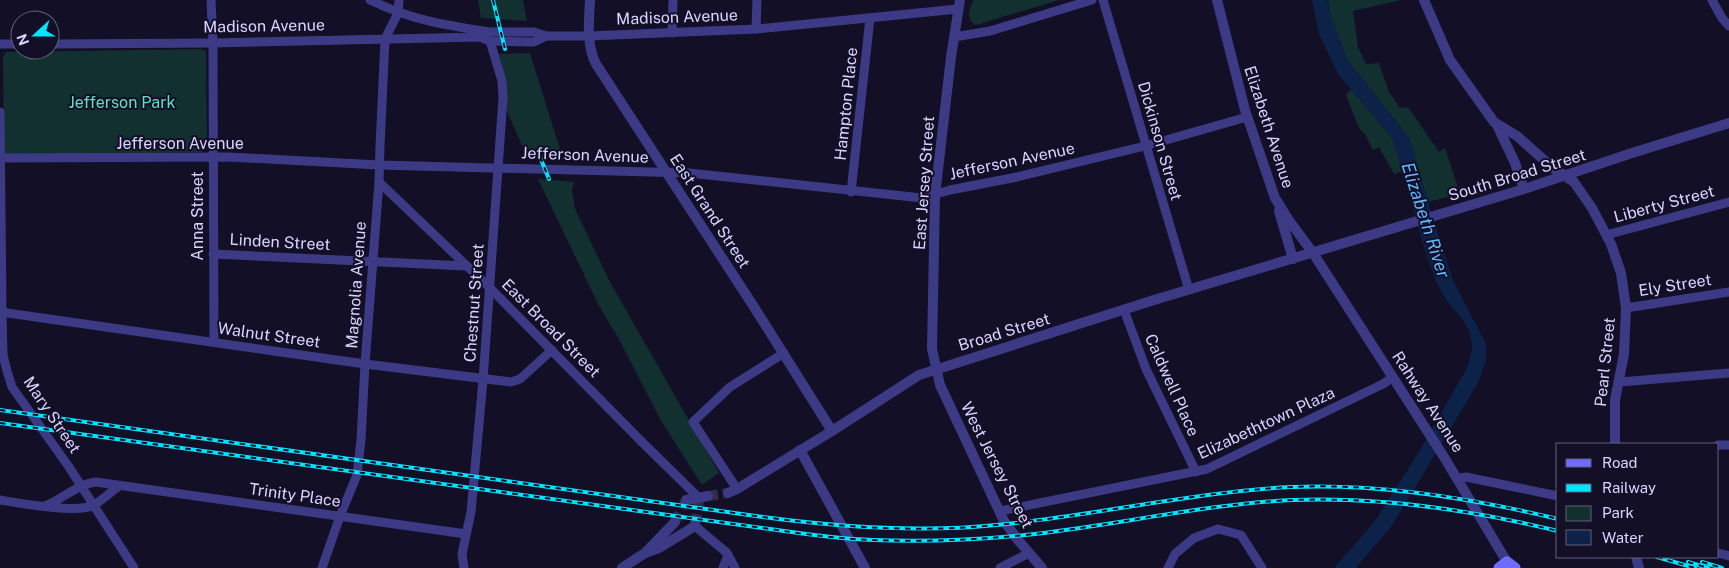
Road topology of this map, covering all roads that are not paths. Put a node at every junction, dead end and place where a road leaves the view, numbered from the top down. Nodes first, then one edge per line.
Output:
1 (211, 0) edge
2 (370, 0) edge
3 (399, 0) edge
4 (590, 0) edge
5 (673, 0) edge
6 (757, 0) edge
7 (1092, 0) edge
8 (1103, 0) edge
9 (1217, 0) edge
10 (1424, 0) edge
11 (1712, 0) edge
12 (959, 4) edge
13 (398, 13) junction
14 (870, 18) junction
15 (1729, 26) edge
16 (756, 29) junction
17 (672, 32) junction
18 (589, 36) junction
19 (490, 37) junction
20 (954, 37) junction
21 (385, 39) junction
22 (213, 43) junction
23 (60, 44) edge
24 (0, 112) edge
25 (1247, 117) junction
26 (1729, 123) edge
27 (1497, 125) junction
28 (1145, 146) junction
29 (212, 157) junction
30 (0, 158) edge
31 (379, 165) junction
32 (499, 167) junction
33 (667, 173) junction
34 (1566, 176) junction
35 (379, 182) junction
36 (1524, 190) junction
37 (851, 192) junction
38 (935, 196) junction
39 (1275, 198) junction
40 (1729, 202) edge
41 (1606, 235) junction
42 (1314, 253) junction
43 (213, 254) junction
44 (1293, 259) junction
45 (372, 262) junction
46 (466, 266) junction
47 (490, 288) junction
48 (1189, 290) junction
49 (1729, 292) edge
50 (1626, 308) junction
51 (1124, 310) junction
52 (1, 312) edge
53 (214, 342) junction
54 (552, 350) junction
55 (784, 353) junction
56 (365, 364) junction
57 (936, 369) junction
58 (1729, 373) edge
59 (1393, 377) junction
60 (483, 380) junction
61 (1620, 382) junction
62 (832, 430) junction
63 (1615, 443) edge
64 (800, 450) junction
65 (1196, 472) junction
66 (1458, 479) junction
67 (81, 486) junction
68 (119, 486) junction
69 (732, 491) joint
70 (1556, 496) edge
71 (702, 498) joint
72 (0, 500) edge
73 (686, 500) dead end
74 (94, 505) junction
75 (46, 506) junction
76 (1000, 511) junction
77 (340, 516) junction
78 (675, 522) tunnel mouth
79 (695, 525) joint
80 (466, 534) junction
81 (646, 553) junction
82 (1029, 553) junction
83 (728, 555) junction
84 (1507, 566) edge
85 (134, 568) edge
86 (322, 568) edge
87 (464, 568) edge
88 (622, 568) edge
89 (723, 568) edge
90 (735, 568) edge
91 (865, 568) edge
92 (1000, 568) edge
93 (1042, 568) edge
94 (1168, 568) edge
95 (1262, 568) edge

1 - 22 street, Anna Street
2 - 13 street
3 - 13 street, Magnolia Avenue
4 - 18 street, East Grand Street
5 - 17 street
6 - 16 street
7 - 20 street
8 - 28 street, Dickinson Street
9 - 25 street, Elizabeth Avenue
10 - 27 street, Pearl Street
11 - 15 street
12 - 14 street, Madison Avenue
12 - 20 street, East Jersey Street
13 - 19 street
13 - 21 street, Magnolia Avenue
14 - 16 street, Madison Avenue
14 - 37 street, Hampton Place
16 - 17 street, Madison Avenue
17 - 18 street, Madison Avenue
18 - 19 street, Madison Avenue
18 - 33 street, East Grand Street
19 - 21 street, Madison Avenue
19 - 32 street, Chestnut Street
20 - 38 street, East Jersey Street
21 - 22 street, Madison Avenue
21 - 31 street, Magnolia Avenue
22 - 23 street, Madison Avenue
22 - 29 street, Anna Street
24 - 30 street, Mary Street
25 - 28 street, Jefferson Avenue
25 - 39 street, Elizabeth Avenue
26 - 34 street, South Broad Street
27 - 34 street, Pearl Street
27 - 36 street, Pearl Street
28 - 38 street, Jefferson Avenue
28 - 48 street, Dickinson Street
29 - 30 street, Jefferson Avenue
29 - 31 street, Jefferson Avenue
29 - 43 street, Anna Street
30 - 52 street, Mary Street
31 - 32 street, Jefferson Avenue
31 - 35 street, Magnolia Avenue
32 - 33 street, Jefferson Avenue
32 - 47 street, Chestnut Street
33 - 37 street, Jefferson Avenue
33 - 55 street, East Grand Street
34 - 36 street, South Broad Street
34 - 41 street, Pearl Street
35 - 45 street, Magnolia Avenue
35 - 46 street, East Broad Street
36 - 42 street, South Broad Street
37 - 38 street, Jefferson Avenue
38 - 57 street, East Jersey Street
39 - 42 street, Elizabeth Avenue
39 - 44 street
40 - 41 street, Liberty Street
41 - 50 street, Pearl Street
42 - 44 street, Broad Street
42 - 59 street, Rahway Avenue
43 - 45 street, Linden Street
43 - 53 street, Anna Street
44 - 48 street, Broad Street
45 - 46 street, Linden Street
45 - 56 street, Magnolia Avenue
46 - 47 street, East Broad Street
47 - 54 street, East Broad Street
47 - 60 street, Chestnut Street
48 - 51 street, Broad Street
49 - 50 street, Ely Street
50 - 61 street, Pearl Street
51 - 57 street, Broad Street
51 - 65 street, Caldwell Place
52 - 53 street, Walnut Street
52 - 67 street, Mary Street
53 - 56 street, Walnut Street
54 - 60 street, Walnut Street
54 - 71 street, East Broad Street
55 - 62 street, East Grand Street
55 - 69 street
56 - 60 street, Walnut Street
56 - 77 street, Magnolia Avenue
57 - 62 street, Broad Street
57 - 76 street, West Jersey Street
58 - 61 street
59 - 65 street, Elizabethtown Plaza
59 - 66 street, Rahway Avenue
60 - 80 street, Chestnut Street
61 - 63 street, Pearl Street
62 - 64 street, Broad Street
64 - 69 street, Broad Street
64 - 91 street
65 - 76 street, Elizabethtown Plaza
66 - 70 street
66 - 84 street, Rahway Avenue
67 - 68 street, Trinity Place
67 - 74 street, Mary Street
67 - 75 street
68 - 74 street
68 - 77 street, Trinity Place
71 - 73 street
72 - 75 street
74 - 75 street
74 - 85 street, Mary Street
76 - 82 street, West Jersey Street
77 - 80 street, Trinity Place
77 - 86 street, Magnolia Avenue
78 - 81 street
79 - 81 street
79 - 83 street
80 - 87 street, Chestnut Street
81 - 88 street
82 - 92 street
82 - 93 street, West Jersey Street
83 - 89 street
83 - 90 street
94 - 95 street

